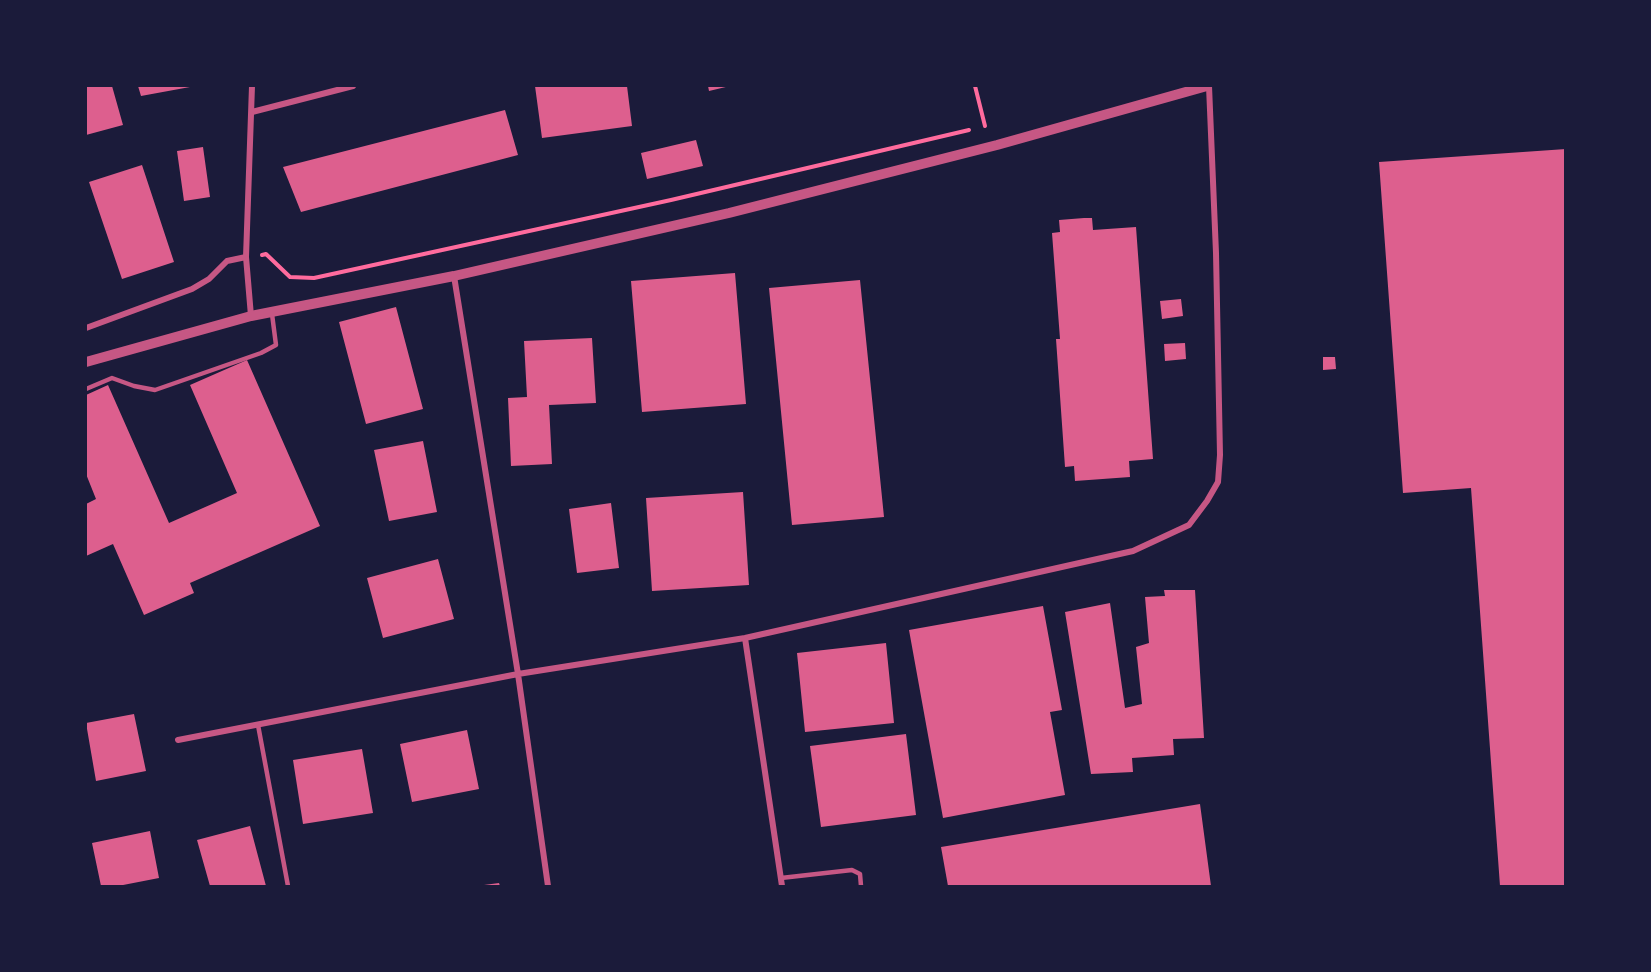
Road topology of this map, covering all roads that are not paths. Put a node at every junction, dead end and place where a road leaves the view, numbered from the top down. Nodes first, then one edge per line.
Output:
1 (252, 86) edge
2 (353, 86) edge
3 (1208, 86) edge
4 (252, 112) junction
5 (246, 257) junction
6 (454, 276) junction
7 (272, 312) junction
8 (251, 316) junction
9 (86, 328) edge
10 (86, 362) edge
11 (86, 389) edge
12 (745, 638) junction
13 (518, 674) junction
14 (258, 725) junction
15 (178, 740) dead end
16 (781, 878) junction
17 (288, 886) edge
18 (548, 886) edge
19 (782, 886) edge
20 (861, 886) edge

1 - 4 street
2 - 4 street
3 - 6 street
3 - 12 street
4 - 5 street
5 - 8 street
5 - 9 street
6 - 7 street
6 - 13 street
7 - 8 street
7 - 11 lane
8 - 10 street
12 - 13 street
12 - 16 street
13 - 14 street
13 - 18 street
14 - 15 street
14 - 17 lane
16 - 19 street
16 - 20 lane

